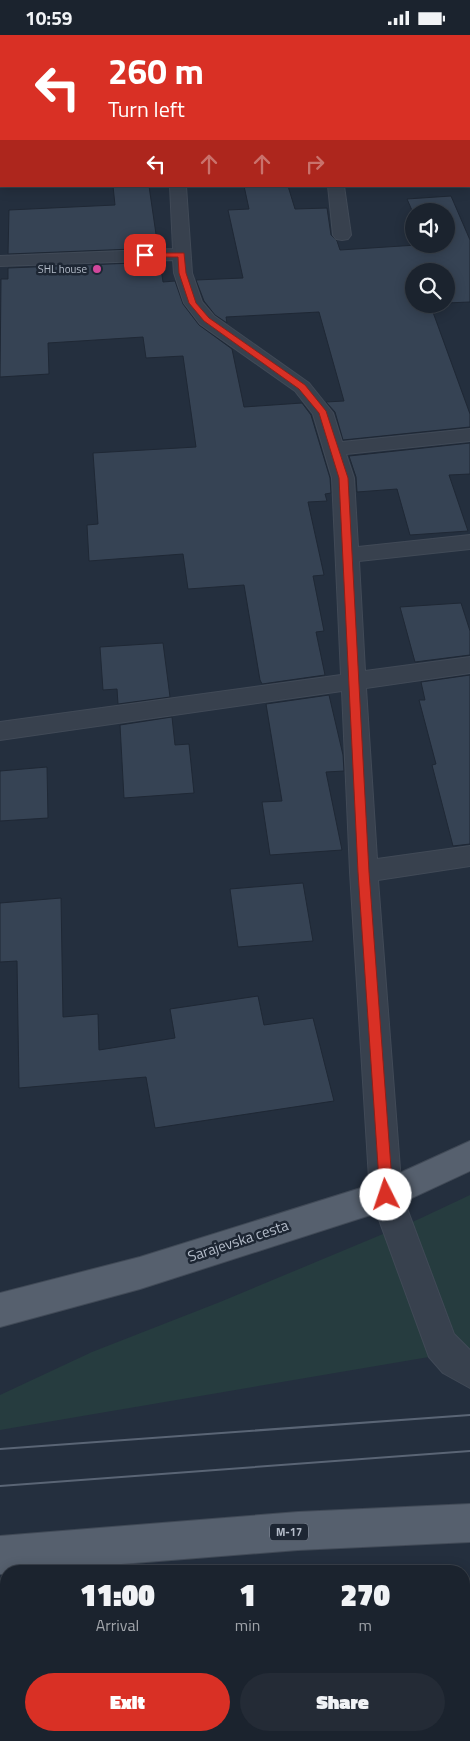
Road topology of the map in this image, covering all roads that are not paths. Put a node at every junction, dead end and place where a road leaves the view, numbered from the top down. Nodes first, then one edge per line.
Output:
1 (178, 187) edge
2 (336, 187) edge
3 (342, 235) dead end
4 (181, 254) junction
5 (0, 261) edge
6 (470, 435) edge
7 (335, 449) junction
8 (470, 542) edge
9 (348, 555) junction
10 (470, 665) edge
11 (354, 682) junction
12 (0, 731) edge
13 (470, 856) edge
14 (364, 872) junction
15 (470, 1155) edge
16 (386, 1195) junction
17 (0, 1310) edge
18 (470, 1370) edge
19 (470, 1523) edge
20 (0, 1555) edge

1 - 4 street
2 - 3 street
4 - 5 street
4 - 7 street
6 - 7 street
7 - 9 street
8 - 9 street
9 - 11 street
10 - 11 street
11 - 12 street
11 - 14 street
13 - 14 street
14 - 16 street
15 - 16 main road, Sarajevska cesta
16 - 17 main road, Sarajevska cesta
16 - 18 street
19 - 20 main road, M-17

